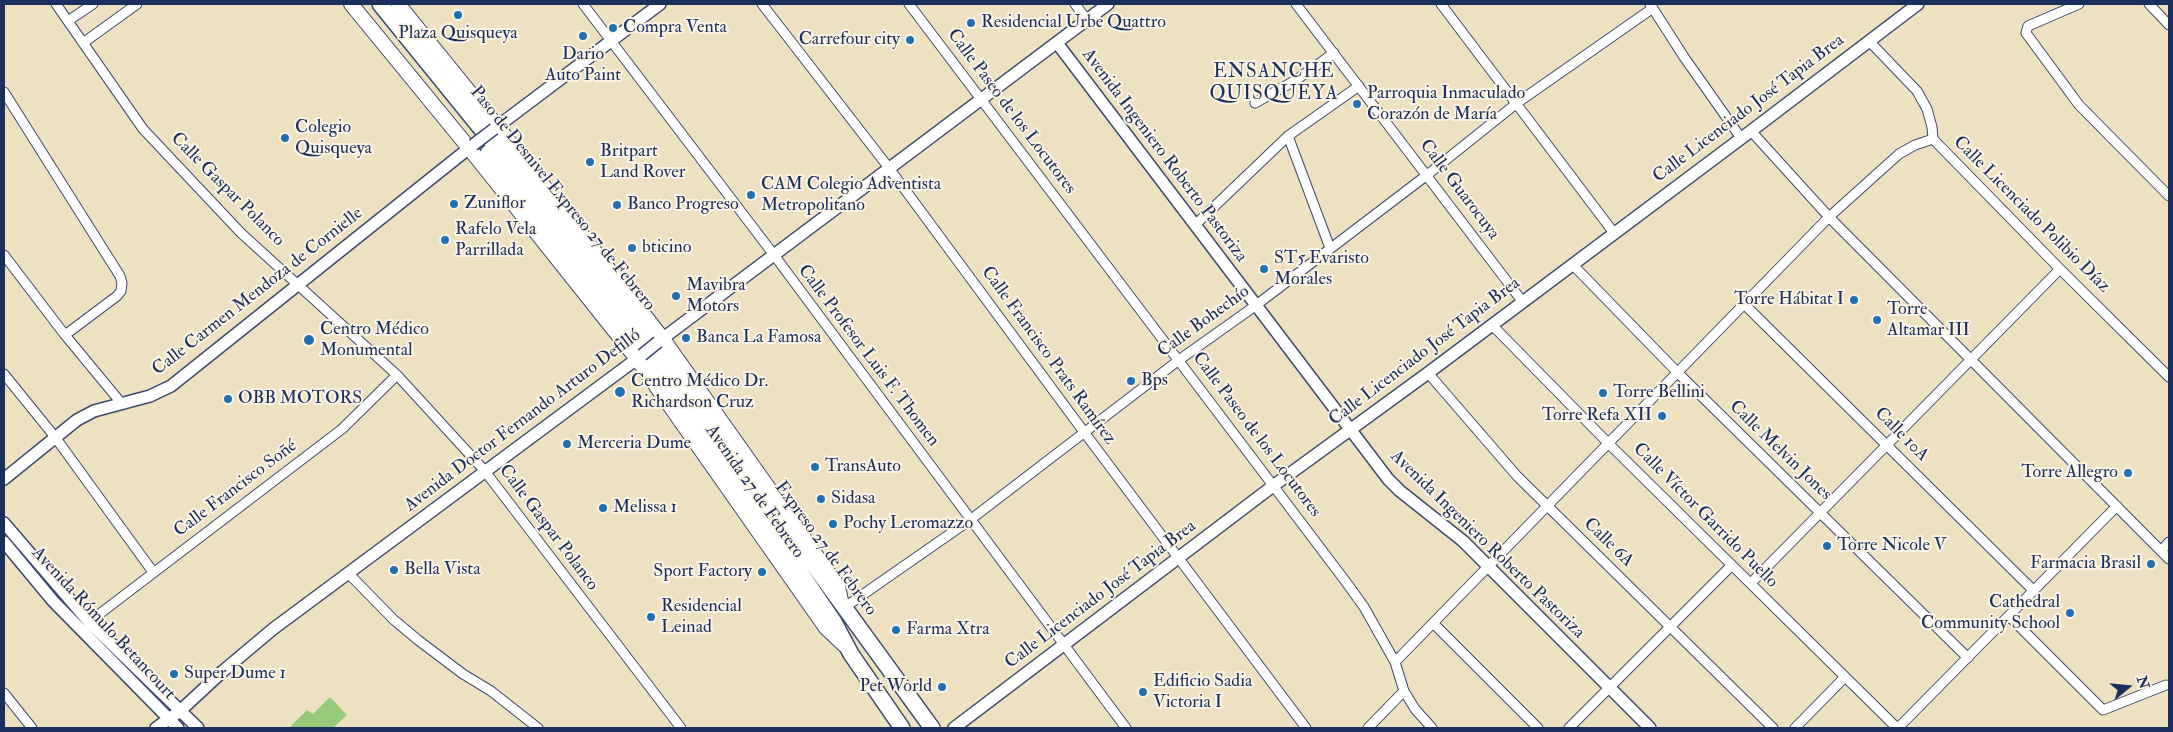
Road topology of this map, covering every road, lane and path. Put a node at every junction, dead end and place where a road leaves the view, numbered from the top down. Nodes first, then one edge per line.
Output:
1 (56, 4) edge
2 (93, 4) edge
3 (137, 4) edge
4 (351, 4) edge
5 (368, 4) edge
6 (380, 4) edge
7 (583, 4) edge
8 (660, 4) edge
9 (762, 4) edge
10 (909, 4) edge
11 (1075, 4) edge
12 (1108, 4) edge
13 (1296, 4) edge
14 (1441, 4) edge
15 (1918, 4) edge
16 (2079, 4) edge
17 (2149, 4) edge
18 (402, 5) edge
19 (1652, 6) edge
20 (2165, 14) edge
21 (1087, 20) junction
22 (68, 21) junction
23 (2169, 25) edge
24 (399, 35) junction
25 (610, 41) junction
26 (1869, 42) junction
27 (1057, 43) junction
28 (83, 44) junction
29 (1334, 53) junction
30 (1359, 86) junction
31 (4, 92) edge
32 (981, 100) junction
33 (1255, 103) dead end
34 (1517, 103) junction
35 (495, 128) junction
36 (1751, 131) junction
37 (1288, 136) junction
38 (1741, 138) junction
39 (1933, 139) junction
40 (471, 146) junction
41 (889, 168) junction
42 (1427, 175) junction
43 (2169, 196) edge
44 (1829, 217) junction
45 (1194, 225) junction
46 (1614, 233) junction
47 (1330, 248) junction
48 (4, 255) edge
49 (774, 256) junction
50 (1572, 264) junction
51 (2060, 269) junction
52 (297, 285) junction
53 (1522, 301) junction
54 (1744, 304) junction
55 (1255, 306) junction
56 (1492, 325) junction
57 (65, 335) junction
58 (661, 340) junction
59 (639, 357) junction
60 (1179, 360) junction
61 (1970, 360) junction
62 (1678, 373) junction
63 (4, 374) edge
64 (1428, 374) junction
65 (397, 375) junction
66 (2169, 377) edge
67 (682, 393) junction
68 (122, 404) junction
69 (1351, 430) junction
70 (1084, 432) junction
71 (55, 436) junction
72 (1609, 444) junction
73 (1888, 444) junction
74 (484, 470) junction
75 (4, 479) edge
76 (1273, 486) junction
77 (1547, 506) junction
78 (2117, 506) junction
79 (1820, 513) junction
80 (970, 520) junction
81 (4, 523) edge
82 (4, 542) edge
83 (2169, 542) edge
84 (2161, 550) junction
85 (1179, 558) junction
86 (2169, 559) edge
87 (1732, 565) junction
88 (1488, 566) junction
89 (153, 572) junction
90 (348, 573) junction
91 (1751, 583) junction
92 (2034, 591) junction
93 (843, 604) junction
94 (2009, 616) junction
95 (89, 622) junction
96 (1433, 623) junction
97 (1672, 628) junction
98 (1064, 646) junction
99 (847, 648) junction
100 (1968, 658) junction
101 (1395, 662) junction
102 (1845, 677) junction
103 (2166, 684) dead end
104 (1609, 689) junction
105 (1404, 691) junction
106 (4, 692) edge
107 (180, 711) junction
108 (168, 719) junction
109 (32, 728) edge
110 (156, 728) edge
111 (178, 728) edge
112 (198, 728) edge
113 (538, 728) edge
114 (681, 728) edge
115 (902, 728) edge
116 (932, 728) edge
117 (954, 728) edge
118 (1126, 728) edge
119 (1306, 728) edge
120 (1368, 728) edge
121 (1432, 728) edge
122 (1538, 728) edge
123 (1569, 728) edge
124 (1650, 728) edge
125 (1773, 728) edge
126 (1795, 728) edge
127 (1898, 728) edge

1 - 22 street, Calle Gaspar Polanco
2 - 22 street
3 - 28 street
4 - 40 main road, Avenida 27 de Febrero
5 - 24 highway
6 - 24 highway
7 - 25 street, Calle Profesor Luis F. Thomen
8 - 25 street
9 - 41 street, Calle Francisco Prats Ramírez
10 - 32 street, Calle Paseo de los Locutores
11 - 21 street
12 - 21 street, Avenida Doctor Fernando Arturo Defilló
13 - 29 street, Calle Guarocuya
14 - 34 street
15 - 26 street, Calle Licenciado José Tapia Brea
16 - 43 street
17 - 20 street
18 - 35 main road, Avenida 27 de Febrero
19 - 34 street, Calle Bohechío
19 - 38 street
20 - 23 street
21 - 27 street, Avenida Doctor Fernando Arturo Defilló
22 - 28 street, Calle Gaspar Polanco
24 - 67 highway, Paso de Desnivel Expreso 27 de Febrero
25 - 35 street
25 - 49 street, Calle Profesor Luis F. Thomen
26 - 36 street, Calle Licenciado José Tapia Brea
26 - 39 street, Calle Licenciado Polibio Díaz
27 - 32 street, Avenida Doctor Fernando Arturo Defilló
27 - 45 street, Avenida Ingeniero Roberto Pastoriza
28 - 52 street, Calle Gaspar Polanco
29 - 30 street, Calle Guarocuya
29 - 33 street
30 - 37 street
30 - 42 street, Calle Guarocuya
31 - 57 street
32 - 41 street, Avenida Doctor Fernando Arturo Defilló
32 - 60 street, Calle Paseo de los Locutores
34 - 42 street, Calle Bohechío
34 - 46 street
35 - 40 street, Calle Carmen Mendoza de Cornielle, bridge
35 - 58 main road, Avenida 27 de Febrero
36 - 38 street, Calle Licenciado José Tapia Brea
36 - 44 street
37 - 45 street
37 - 47 street
38 - 46 street, Calle Licenciado José Tapia Brea
39 - 44 street
39 - 51 street, Calle Licenciado Polibio Díaz
40 - 52 street, Calle Carmen Mendoza de Cornielle
40 - 59 main road, Avenida 27 de Febrero
41 - 49 street, Avenida Doctor Fernando Arturo Defilló
41 - 70 street, Calle Francisco Prats Ramírez
42 - 47 street, Calle Bohechío
42 - 53 street, Calle Guarocuya
44 - 54 street
44 - 61 street
45 - 55 street, Avenida Ingeniero Roberto Pastoriza
46 - 50 street, Calle Licenciado José Tapia Brea
47 - 55 street, Calle Bohechío
48 - 57 street
49 - 58 street, Avenida Doctor Fernando Arturo Defilló
49 - 80 street, Calle Profesor Luis F. Thomen
50 - 53 street, Calle Licenciado José Tapia Brea
50 - 62 street, Calle Melvin Jones
51 - 61 street
51 - 66 street, Calle Licenciado Polibio Díaz
52 - 65 street, Calle Gaspar Polanco
52 - 68 street, Calle Carmen Mendoza de Cornielle
53 - 56 street, Calle Licenciado José Tapia Brea
54 - 62 street
54 - 73 street, Calle 10A
55 - 60 street, Calle Bohechío
55 - 69 street, Avenida Ingeniero Roberto Pastoriza
56 - 64 street, Calle Licenciado José Tapia Brea
56 - 72 street, Calle Víctor Garrido Puello
57 - 68 street
58 - 59 street, Avenida Doctor Fernando Arturo Defilló, bridge
58 - 93 main road, Avenida 27 de Febrero
59 - 74 street, Avenida Doctor Fernando Arturo Defilló
59 - 99 main road, Avenida 27 de Febrero
60 - 70 street, Calle Bohechío
60 - 76 street, Calle Paseo de los Locutores
61 - 73 street
61 - 78 street
62 - 72 street
62 - 79 street, Calle Melvin Jones
63 - 71 street
64 - 69 street, Calle Licenciado José Tapia Brea
64 - 77 street, Calle 6A
65 - 74 street, Calle Gaspar Polanco
65 - 89 street, Calle Francisco Soñé
67 - 93 highway, Expreso 27 de Febrero
67 - 99 highway, Expreso 27 de Febrero
68 - 71 street, Calle Carmen Mendoza de Cornielle
69 - 76 street, Calle Licenciado José Tapia Brea
69 - 88 street, Avenida Ingeniero Roberto Pastoriza
70 - 80 street, Calle Bohechío
70 - 85 street, Calle Francisco Prats Ramírez
71 - 75 street, Calle Carmen Mendoza de Cornielle
71 - 89 street
72 - 77 street
72 - 87 street, Calle Víctor Garrido Puello
73 - 79 street
73 - 92 street, Calle 10A
74 - 90 street, Avenida Doctor Fernando Arturo Defilló
74 - 114 street, Calle Gaspar Polanco
76 - 85 street, Calle Licenciado José Tapia Brea
76 - 101 street, Calle Paseo de los Locutores
77 - 88 street
77 - 97 street, Calle 6A
78 - 84 street
78 - 92 street
79 - 91 street
79 - 100 street, Calle Melvin Jones
80 - 93 street, Calle Bohechío
80 - 98 street, Calle Profesor Luis F. Thomen
81 - 95 street, Avenida Rómulo Betancourt
82 - 108 street, Avenida Rómulo Betancourt
83 - 84 street
84 - 86 street
85 - 98 street, Calle Licenciado José Tapia Brea
85 - 119 street, Calle Francisco Prats Ramírez
87 - 91 street, Calle Víctor Garrido Puello
87 - 97 street
88 - 96 street
88 - 104 street, Avenida Ingeniero Roberto Pastoriza
89 - 95 street, Calle Francisco Soñé
90 - 107 street, Avenida Doctor Fernando Arturo Defilló
90 - 113 street
91 - 102 street, Calle Víctor Garrido Puello
92 - 94 street
93 - 116 highway, Expreso 27 de Febrero
94 - 100 street
94 - 103 street
95 - 107 street, Avenida Rómulo Betancourt
96 - 101 street
96 - 122 street
97 - 104 street
97 - 125 street, Calle 6A
98 - 117 street, Calle Licenciado José Tapia Brea
98 - 118 street, Calle Profesor Luis F. Thomen
99 - 115 highway, Expreso 27 de Febrero
100 - 127 street
101 - 105 street, Calle Paseo de los Locutores
102 - 126 street
102 - 127 street, Calle Víctor Garrido Puello
104 - 123 street
104 - 124 street, Avenida Ingeniero Roberto Pastoriza
105 - 120 street
105 - 121 street, Calle Paseo de los Locutores
106 - 109 street
107 - 108 street, Avenida Doctor Fernando Arturo Defilló
107 - 112 street, Avenida Rómulo Betancourt
108 - 110 street, Avenida Doctor Fernando Arturo Defilló
108 - 111 street, Avenida Rómulo Betancourt

